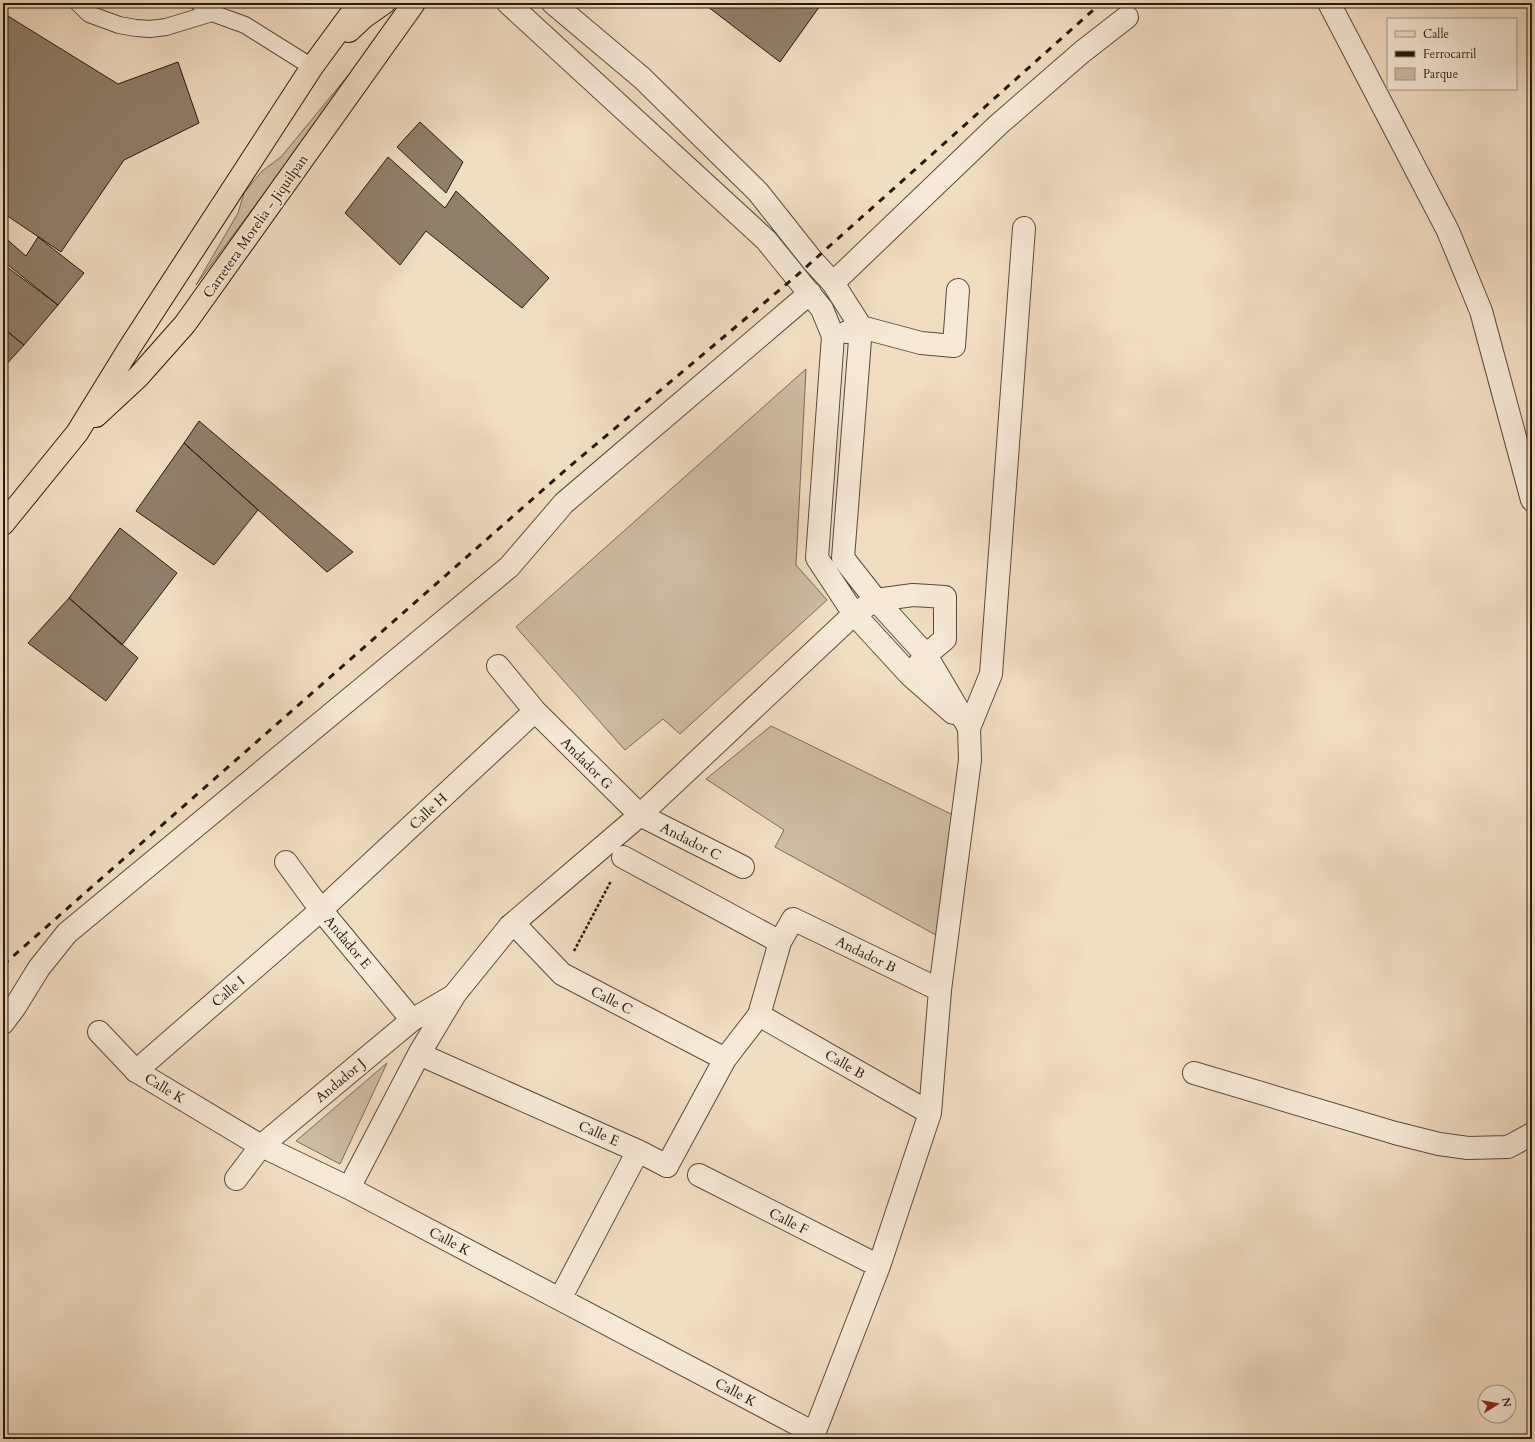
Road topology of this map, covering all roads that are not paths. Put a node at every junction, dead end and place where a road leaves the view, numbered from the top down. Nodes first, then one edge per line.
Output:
1 (78, 3) edge
2 (199, 3) edge
3 (359, 3) edge
4 (384, 3) edge
5 (414, 3) edge
6 (508, 3) edge
7 (553, 3) edge
8 (1329, 3) edge
9 (212, 13) junction
10 (1127, 17) dead end
11 (312, 67) junction
12 (1024, 228) dead end
13 (833, 283) junction
14 (958, 290) dead end
15 (810, 293) junction
16 (861, 327) junction
17 (833, 336) junction
18 (77, 432) junction
19 (1532, 500) edge
20 (3, 524) edge
21 (876, 600) junction
22 (854, 614) junction
23 (926, 655) junction
24 (498, 666) dead end
25 (910, 675) junction
26 (535, 711) junction
27 (969, 728) junction
28 (640, 815) junction
29 (623, 857) road end
30 (286, 862) dead end
31 (743, 867) dead end
32 (321, 910) junction
33 (510, 926) junction
34 (780, 942) junction
35 (940, 990) junction
36 (455, 994) junction
37 (759, 1015) junction
38 (412, 1020) junction
39 (3, 1023) edge
40 (99, 1032) dead end
41 (419, 1054) junction
42 (725, 1059) junction
43 (136, 1071) junction
44 (1194, 1073) dead end
45 (930, 1113) junction
46 (1532, 1134) edge
47 (261, 1146) junction
48 (638, 1151) junction
49 (699, 1176) dead end
50 (236, 1179) dead end
51 (349, 1188) junction
52 (878, 1266) junction
53 (560, 1299) junction
54 (813, 1436) edge

1 - 9 lane
2 - 9 lane
3 - 11 main road, Carretera Morelia - Jiquilpan
4 - 11 main road
5 - 18 main road, Carretera Morelia - Jiquilpan
6 - 15 street
7 - 13 street
8 - 19 street
9 - 11 lane
10 - 13 street
11 - 18 main road, Carretera Morelia - Jiquilpan
12 - 27 street
13 - 16 street
14 - 16 street
15 - 17 street
15 - 39 street
16 - 17 street
16 - 21 street
17 - 22 street
18 - 20 main road, Carretera Morelia - Jiquilpan
21 - 22 street
21 - 23 street
21 - 23 street
22 - 25 street
22 - 28 street
23 - 25 street
23 - 27 street
24 - 26 street, Andador G
25 - 27 street
26 - 28 street, Andador G
26 - 32 street, Calle H
27 - 35 street
28 - 31 street, Andador C
28 - 33 street
29 - 34 street
30 - 32 street, Andador E
32 - 38 street, Andador E
32 - 43 street, Calle I
33 - 36 street
33 - 42 street, Calle C
34 - 35 street, Andador B
34 - 37 street
35 - 45 street
36 - 38 street, Andador J
36 - 41 street
37 - 42 street, Calle E
37 - 45 street, Calle B
38 - 47 street, Andador J
40 - 43 street, Calle K
41 - 48 street, Calle E
41 - 51 street
42 - 48 street, Calle E
43 - 47 street, Calle K
44 - 46 street
45 - 52 street
47 - 50 street, Andador J
47 - 51 street, Calle K
48 - 53 street
49 - 52 street, Calle F
51 - 53 street, Calle K
52 - 54 street
53 - 54 street, Calle K

